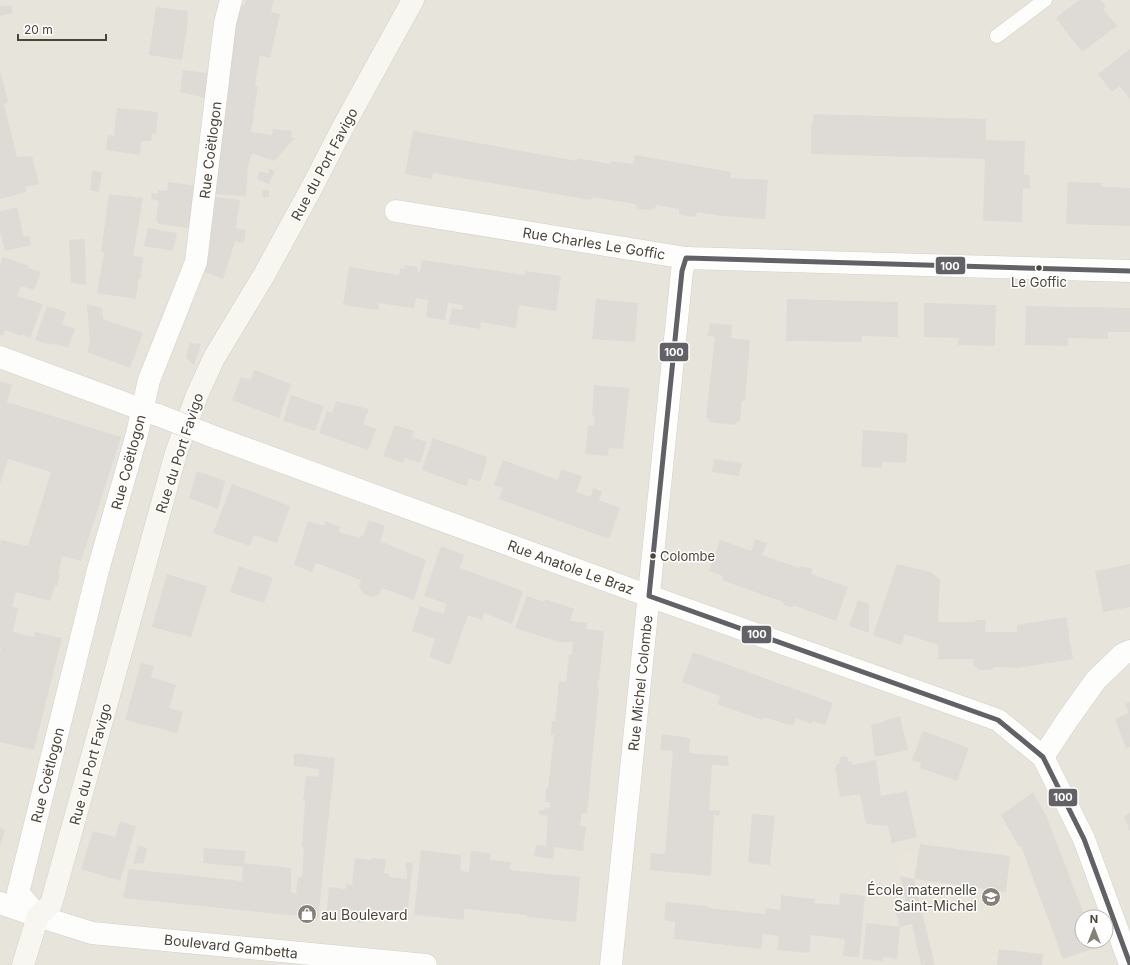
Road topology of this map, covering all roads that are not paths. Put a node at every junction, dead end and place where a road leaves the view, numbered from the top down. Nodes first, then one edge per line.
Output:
1 (230, 0) edge
2 (413, 0) edge
3 (1045, 0) edge
4 (997, 36) dead end
5 (396, 211) dead end
6 (686, 258) junction
7 (1130, 271) edge
8 (0, 357) edge
9 (150, 412) junction
10 (649, 596) junction
11 (1130, 651) edge
12 (1043, 757) junction
13 (0, 903) edge
14 (38, 916) junction
15 (1130, 964) edge
16 (23, 965) edge
17 (426, 965) edge
18 (611, 965) edge

1 - 9 street, Rue Coëtlogon
2 - 14 street, Rue du Port Favigo
3 - 4 lane
5 - 6 street, Rue Charles Le Goffic
6 - 7 street, Rue Charles Le Goffic
6 - 10 street, Rue Michel Colombe
8 - 9 street, Rue Anatole Le Braz
9 - 10 street, Rue Anatole Le Braz, bridge
9 - 14 street, Rue Coëtlogon
10 - 12 street, Rue Anatole Le Braz
10 - 18 street, Rue Michel Colombe
11 - 12 street
12 - 15 street, Rue Anatole Le Braz
13 - 14 street, Boulevard Gambetta
14 - 16 street
14 - 17 street, Boulevard Gambetta

